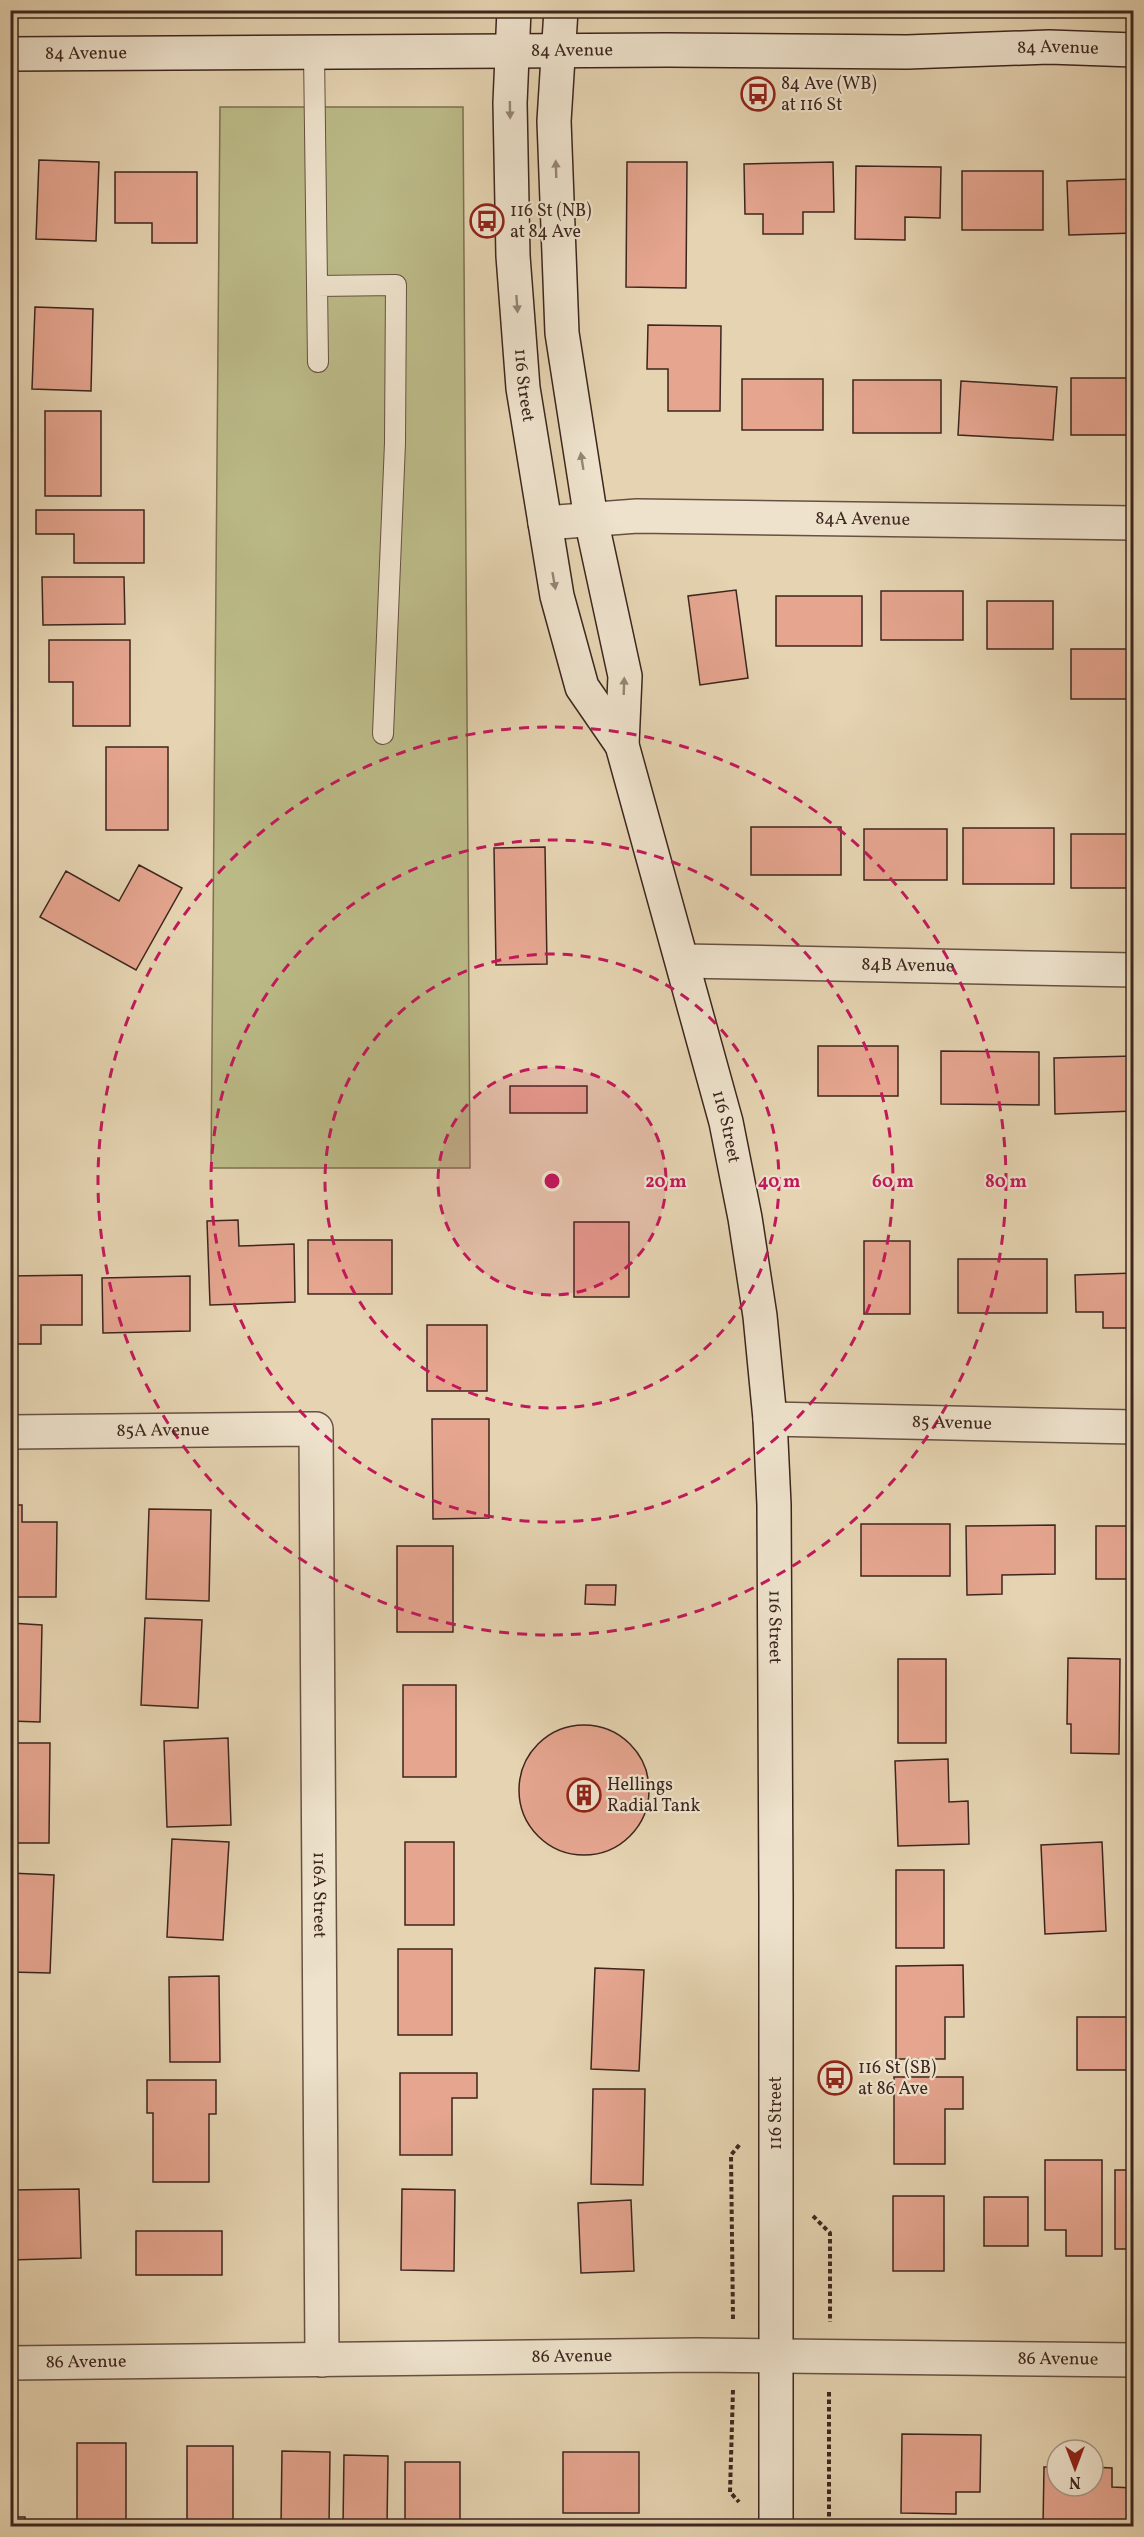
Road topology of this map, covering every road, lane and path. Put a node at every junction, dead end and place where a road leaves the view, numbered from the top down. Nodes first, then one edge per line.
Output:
1 (514, 10) edge
2 (561, 10) edge
3 (1134, 50) edge
4 (512, 51) junction
5 (558, 51) junction
6 (314, 52) junction
7 (10, 54) edge
8 (317, 286) junction
9 (318, 362) dead end
10 (591, 519) junction
11 (544, 523) junction
12 (1134, 523) edge
13 (383, 734) dead end
14 (622, 745) junction
15 (682, 961) junction
16 (1134, 970) edge
17 (770, 1419) junction
18 (1134, 1427) edge
19 (316, 1429) joint
20 (10, 1432) edge
21 (776, 2178) junction
22 (830, 2321) dead end
23 (776, 2355) junction
24 (322, 2360) junction
25 (1134, 2360) edge
26 (10, 2363) edge
27 (733, 2392) dead end
28 (829, 2398) dead end
29 (745, 2509) dead end
30 (776, 2526) edge
31 (829, 2526) edge

1 - 4 street, 116 Street
2 - 5 street, 116 Street
3 - 5 street, 84 Avenue
4 - 5 street, 84 Avenue
4 - 6 street, 84 Avenue
4 -> 11 street, 116 Street
10 -> 5 street, 116 Street
6 - 7 street, 84 Avenue
6 - 8 lane
8 - 9 lane
8 - 13 lane
10 - 11 street, 84A Avenue
10 - 12 street, 84A Avenue
14 -> 10 street, 116 Street
11 -> 14 street, 116 Street
14 - 15 street, 116 Street
15 - 16 street, 84B Avenue
15 - 17 street, 116 Street
17 - 18 street, 85 Avenue
17 - 21 street, 116 Street
19 - 20 street, 85A Avenue
19 - 24 street, 116A Street
21 - 22 path
21 - 23 street, 116 Street
23 - 24 street, 86 Avenue
23 - 25 street, 86 Avenue
23 - 30 street, 116 Street
24 - 26 street, 86 Avenue
27 - 29 path
28 - 31 path

